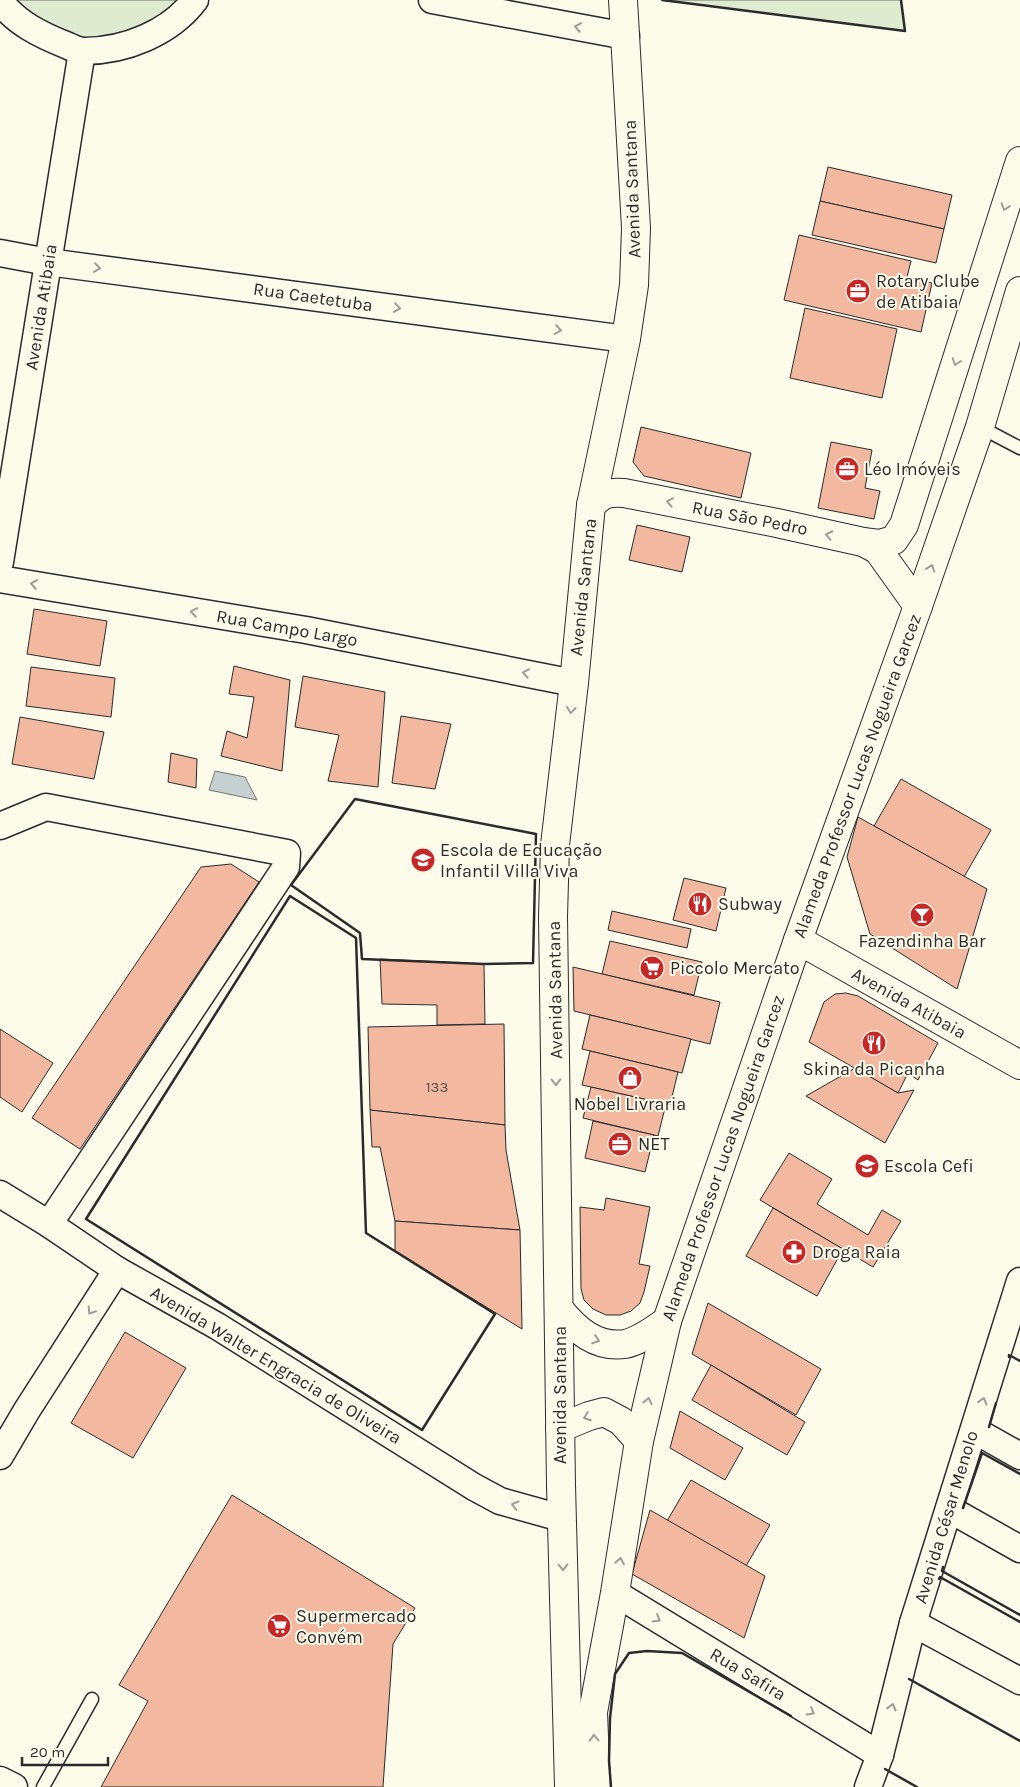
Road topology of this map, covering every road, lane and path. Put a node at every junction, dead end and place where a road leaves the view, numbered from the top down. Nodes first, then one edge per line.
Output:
1 (0, 0) edge
2 (195, 0) edge
3 (432, 0) edge
4 (623, 0) edge
5 (626, 36) junction
6 (82, 51) junction
7 (1020, 161) edge
8 (0, 253) edge
9 (48, 262) junction
10 (1020, 294) edge
11 (626, 339) junction
12 (980, 427) junction
13 (1020, 448) edge
14 (600, 465) junction
15 (624, 493) junction
16 (591, 505) junction
17 (863, 542) junction
18 (0, 562) edge
19 (0, 579) edge
20 (918, 606) junction
21 (574, 683) junction
22 (0, 826) edge
23 (798, 940) junction
24 (1020, 1065) edge
25 (0, 1194) edge
26 (49, 1224) junction
27 (117, 1270) junction
28 (1020, 1281) edge
29 (559, 1309) junction
30 (667, 1321) junction
31 (560, 1428) junction
32 (974, 1430) junction
33 (639, 1441) junction
34 (0, 1456) edge
35 (1020, 1456) edge
36 (949, 1509) junction
37 (561, 1518) junction
38 (1020, 1549) edge
39 (615, 1593) junction
40 (913, 1623) junction
41 (1020, 1681) edge
42 (92, 1700) dead end
43 (880, 1755) junction
44 (0, 1780) edge
45 (14, 1787) edge
46 (43, 1787) edge
47 (569, 1787) edge
48 (596, 1787) edge
49 (868, 1787) edge

1 - 6 street
2 - 6 street
5 -> 3 street
4 - 5 main road, Avenida Santana
5 - 11 main road, Avenida Santana
6 - 9 street, Avenida Atibaia
7 -> 17 main road, Rua São Pedro
8 - 9 street, Rua Caetetuba
9 -> 11 street, Rua Caetetuba
9 - 18 street, Avenida Atibaia
10 - 12 main road, Alameda Professor Lucas Nogueira Garcez
11 - 14 main road, Avenida Santana
12 - 13 lane
20 -> 12 main road, Alameda Professor Lucas Nogueira Garcez
14 - 15 main road
14 - 16 main road, Avenida Santana
15 - 16 main road, Rua São Pedro
17 -> 15 main road, Rua São Pedro
16 - 21 main road, Avenida Santana
17 - 20 main road
21 -> 19 street, Rua Campo Largo
20 - 23 main road, Alameda Professor Lucas Nogueira Garcez
21 -> 29 main road, Avenida Santana
22 - 26 street
23 - 24 main road, Avenida Atibaia
23 - 30 main road, Alameda Professor Lucas Nogueira Garcez
25 - 26 street, Avenida Walter Engracia de Oliveira
26 - 27 street, Avenida Walter Engracia de Oliveira
27 -> 34 street
37 -> 27 street, Avenida Walter Engracia de Oliveira
32 -> 28 street, Avenida César Menolo
29 -> 30 main road
29 - 31 main road, Avenida Santana
33 -> 30 main road, Alameda Professor Lucas Nogueira Garcez
33 -> 31 main road
31 - 37 main road, Avenida Santana
32 - 35 street
32 - 36 street, Avenida César Menolo
39 -> 33 main road, Alameda Professor Lucas Nogueira Garcez
36 - 38 street
36 - 40 street, Avenida César Menolo
37 -> 47 main road
39 -> 43 street, Rua Safira
48 -> 39 main road, Alameda Professor Lucas Nogueira Garcez
40 - 41 street
43 -> 40 street, Avenida César Menolo
42 - 46 lane
43 - 49 street, Avenida César Menolo
44 - 45 street

